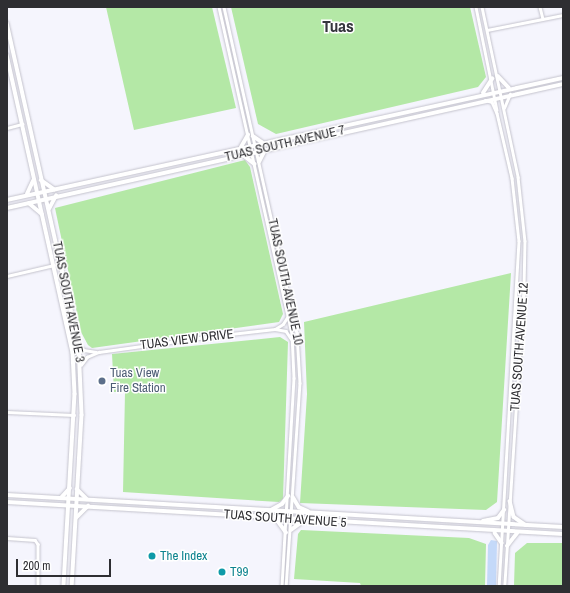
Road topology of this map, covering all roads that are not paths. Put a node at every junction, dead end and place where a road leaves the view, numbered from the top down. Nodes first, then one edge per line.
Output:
1 (219, 7) edge
2 (224, 7) edge
3 (476, 7) edge
4 (482, 7) edge
5 (540, 7) edge
6 (563, 15) edge
7 (542, 19) junction
8 (7, 23) edge
9 (487, 30) junction
10 (7, 55) edge
11 (498, 76) junction
12 (563, 78) edge
13 (492, 79) junction
14 (563, 84) edge
15 (509, 88) junction
16 (499, 90) junction
17 (495, 91) junction
18 (483, 93) junction
19 (510, 94) junction
20 (501, 96) junction
21 (496, 97) junction
22 (485, 100) junction
23 (503, 110) junction
24 (498, 112) junction
25 (505, 115) junction
26 (23, 124) junction
27 (7, 128) edge
28 (248, 135) junction
29 (253, 136) junction
30 (262, 142) junction
31 (255, 144) junction
32 (250, 145) junction
33 (241, 146) junction
34 (269, 148) junction
35 (254, 151) junction
36 (242, 154) junction
37 (259, 162) junction
38 (254, 164) junction
39 (34, 178) junction
40 (40, 179) junction
41 (54, 189) junction
42 (44, 191) junction
43 (38, 192) junction
44 (26, 195) junction
45 (56, 196) junction
46 (46, 199) junction
47 (7, 200) edge
48 (39, 200) junction
49 (28, 203) junction
50 (7, 208) edge
51 (49, 212) junction
52 (43, 215) junction
53 (54, 265) junction
54 (7, 276) edge
55 (288, 315) junction
56 (275, 329) junction
57 (293, 340) junction
58 (79, 345) junction
59 (99, 352) junction
60 (81, 365) junction
61 (82, 384) junction
62 (75, 387) junction
63 (7, 412) edge
64 (74, 415) junction
65 (70, 488) junction
66 (77, 489) junction
67 (7, 495) edge
68 (288, 496) junction
69 (293, 497) junction
70 (61, 498) junction
71 (69, 498) junction
72 (76, 498) junction
73 (87, 499) junction
74 (7, 502) edge
75 (510, 502) junction
76 (59, 505) junction
77 (69, 506) junction
78 (76, 506) junction
79 (88, 506) junction
80 (270, 510) junction
81 (504, 510) junction
82 (287, 512) junction
83 (292, 512) junction
84 (312, 513) junction
85 (69, 515) junction
86 (275, 517) junction
87 (76, 518) junction
88 (287, 518) junction
89 (292, 519) junction
90 (306, 520) junction
91 (476, 522) junction
92 (503, 524) junction
93 (508, 524) junction
94 (528, 525) junction
95 (563, 527) edge
96 (291, 530) junction
97 (286, 532) junction
98 (494, 532) junction
99 (502, 532) junction
100 (508, 533) junction
101 (517, 533) junction
102 (563, 534) edge
103 (7, 538) edge
104 (502, 543) junction
105 (507, 546) junction
106 (38, 586) edge
107 (64, 586) edge
108 (72, 586) edge
109 (282, 586) edge
110 (286, 586) edge
111 (499, 586) edge
112 (505, 586) edge

1 - 28 street, TUAS SOUTH AVENUE 10
2 - 29 street, TUAS SOUTH AVENUE 10
3 - 13 street, TUAS SOUTH AVENUE 12
4 - 9 street, TUAS SOUTH AVENUE 12
5 - 7 street
6 - 7 street
7 - 9 street
8 - 40 street, TUAS SOUTH AVENUE 3
9 - 11 street, TUAS SOUTH AVENUE 12
10 - 26 street, TUAS SOUTH AVENUE 3
11 - 15 street
11 - 16 street, TUAS SOUTH AVENUE 12
12 - 15 street, TUAS SOUTH AVENUE 7
13 - 17 street, TUAS SOUTH AVENUE 12
13 - 18 street
14 - 19 street, TUAS SOUTH AVENUE 7
15 - 16 street, TUAS SOUTH AVENUE 7
16 - 17 street, TUAS SOUTH AVENUE 7
16 - 20 street, TUAS SOUTH AVENUE 12
17 - 18 street, TUAS SOUTH AVENUE 7
17 - 21 street, TUAS SOUTH AVENUE 12
18 - 30 street, TUAS SOUTH AVENUE 7
19 - 20 street, TUAS SOUTH AVENUE 7
19 - 25 street
20 - 21 street, TUAS SOUTH AVENUE 7
20 - 23 street, TUAS SOUTH AVENUE 12
21 - 22 street, TUAS SOUTH AVENUE 7
21 - 24 street, TUAS SOUTH AVENUE 12
22 - 24 street
22 - 34 street, TUAS SOUTH AVENUE 7
23 - 24 street
23 - 25 street, TUAS SOUTH AVENUE 12
24 - 81 street, TUAS SOUTH AVENUE 12
25 - 75 street, TUAS SOUTH AVENUE 12
26 - 27 street
26 - 39 street, TUAS SOUTH AVENUE 3
28 - 32 street, TUAS SOUTH AVENUE 10
28 - 33 street
29 - 30 street
29 - 31 street, TUAS SOUTH AVENUE 10
30 - 31 street, TUAS SOUTH AVENUE 7
31 - 32 street, TUAS SOUTH AVENUE 7
31 - 35 street, TUAS SOUTH AVENUE 10
32 - 33 street, TUAS SOUTH AVENUE 7
32 - 35 street, TUAS SOUTH AVENUE 10
33 - 41 street, TUAS SOUTH AVENUE 7
34 - 35 street, TUAS SOUTH AVENUE 7
34 - 37 street
35 - 36 street, TUAS SOUTH AVENUE 7
35 - 37 street, TUAS SOUTH AVENUE 10
35 - 38 street, TUAS SOUTH AVENUE 10
36 - 38 street
36 - 45 street, TUAS SOUTH AVENUE 7
37 - 69 street, TUAS SOUTH AVENUE 10
38 - 55 street, TUAS SOUTH AVENUE 10
39 - 43 street, TUAS SOUTH AVENUE 3
39 - 44 street
40 - 41 street
40 - 42 street, TUAS SOUTH AVENUE 3
41 - 42 street, TUAS SOUTH AVENUE 7
42 - 43 street, TUAS SOUTH AVENUE 7
42 - 46 street, TUAS SOUTH AVENUE 3
43 - 44 street, TUAS SOUTH AVENUE 7
43 - 48 street, TUAS SOUTH AVENUE 3
44 - 47 street, TUAS SOUTH AVENUE 7
45 - 46 street, TUAS SOUTH AVENUE 7
45 - 51 street
46 - 48 street, TUAS SOUTH AVENUE 7
46 - 51 street, TUAS SOUTH AVENUE 3
48 - 49 street, TUAS SOUTH AVENUE 7
48 - 52 street, TUAS SOUTH AVENUE 3
49 - 50 street, TUAS SOUTH AVENUE 7
49 - 52 street
51 - 58 street, TUAS SOUTH AVENUE 3
52 - 53 street, TUAS SOUTH AVENUE 3
53 - 54 street
53 - 62 street, TUAS SOUTH AVENUE 3
55 - 56 street
55 - 57 street, TUAS SOUTH AVENUE 10
56 - 57 street
56 - 59 street, TUAS VIEW DRIVE
57 - 68 street, TUAS SOUTH AVENUE 10
58 - 59 street, TUAS VIEW DRIVE
58 - 60 street, TUAS SOUTH AVENUE 3
59 - 60 street, TUAS VIEW DRIVE
60 - 61 street, TUAS SOUTH AVENUE 3
61 - 62 street
61 - 66 street, TUAS SOUTH AVENUE 3
62 - 64 street, TUAS SOUTH AVENUE 3
63 - 64 street
64 - 65 street, TUAS SOUTH AVENUE 3
65 - 70 street
65 - 71 street, TUAS SOUTH AVENUE 3
66 - 72 street, TUAS SOUTH AVENUE 3
66 - 73 street
67 - 70 street, TUAS SOUTH AVENUE 5
68 - 80 street
68 - 82 street, TUAS SOUTH AVENUE 10
69 - 83 street, TUAS SOUTH AVENUE 10
69 - 84 street
70 - 71 street, TUAS SOUTH AVENUE 5
71 - 72 street, TUAS SOUTH AVENUE 5
71 - 77 street, TUAS SOUTH AVENUE 3
72 - 73 street, TUAS SOUTH AVENUE 5
72 - 78 street, TUAS SOUTH AVENUE 3
73 - 80 street, TUAS SOUTH AVENUE 5
74 - 76 street, TUAS SOUTH AVENUE 5
75 - 93 street, TUAS SOUTH AVENUE 12
75 - 94 street
76 - 77 street, TUAS SOUTH AVENUE 5
76 - 85 street
77 - 78 street, TUAS SOUTH AVENUE 5
77 - 85 street, TUAS SOUTH AVENUE 3
78 - 79 street, TUAS SOUTH AVENUE 5
78 - 87 street, TUAS SOUTH AVENUE 3
79 - 86 street, TUAS SOUTH AVENUE 5
79 - 87 street
80 - 82 street, TUAS SOUTH AVENUE 5
81 - 91 street
81 - 92 street, TUAS SOUTH AVENUE 12
82 - 83 street, TUAS SOUTH AVENUE 5
82 - 88 street, TUAS SOUTH AVENUE 10
83 - 84 street, TUAS SOUTH AVENUE 5
83 - 89 street, TUAS SOUTH AVENUE 10
84 - 91 street, TUAS SOUTH AVENUE 5
85 - 107 street, TUAS SOUTH AVENUE 3
86 - 88 street, TUAS SOUTH AVENUE 5
86 - 97 street
87 - 108 street, TUAS SOUTH AVENUE 3
88 - 89 street, TUAS SOUTH AVENUE 5
88 - 97 street, TUAS SOUTH AVENUE 10
89 - 90 street, TUAS SOUTH AVENUE 5
89 - 96 street, TUAS SOUTH AVENUE 10
90 - 96 street
90 - 98 street, TUAS SOUTH AVENUE 5
91 - 92 street, TUAS SOUTH AVENUE 5
92 - 93 street, TUAS SOUTH AVENUE 5
92 - 99 street, TUAS SOUTH AVENUE 12
93 - 94 street, TUAS SOUTH AVENUE 5
93 - 100 street, TUAS SOUTH AVENUE 12
94 - 95 street, TUAS SOUTH AVENUE 5
96 - 110 street, TUAS SOUTH AVENUE 10
97 - 109 street, TUAS SOUTH AVENUE 10
98 - 99 street, TUAS SOUTH AVENUE 5
98 - 104 street
99 - 100 street, TUAS SOUTH AVENUE 5
99 - 104 street, TUAS SOUTH AVENUE 12
100 - 101 street, TUAS SOUTH AVENUE 5
100 - 105 street, TUAS SOUTH AVENUE 12
101 - 102 street, TUAS SOUTH AVENUE 5
101 - 105 street
103 - 106 street
104 - 111 street, TUAS SOUTH AVENUE 12
105 - 112 street, TUAS SOUTH AVENUE 12

